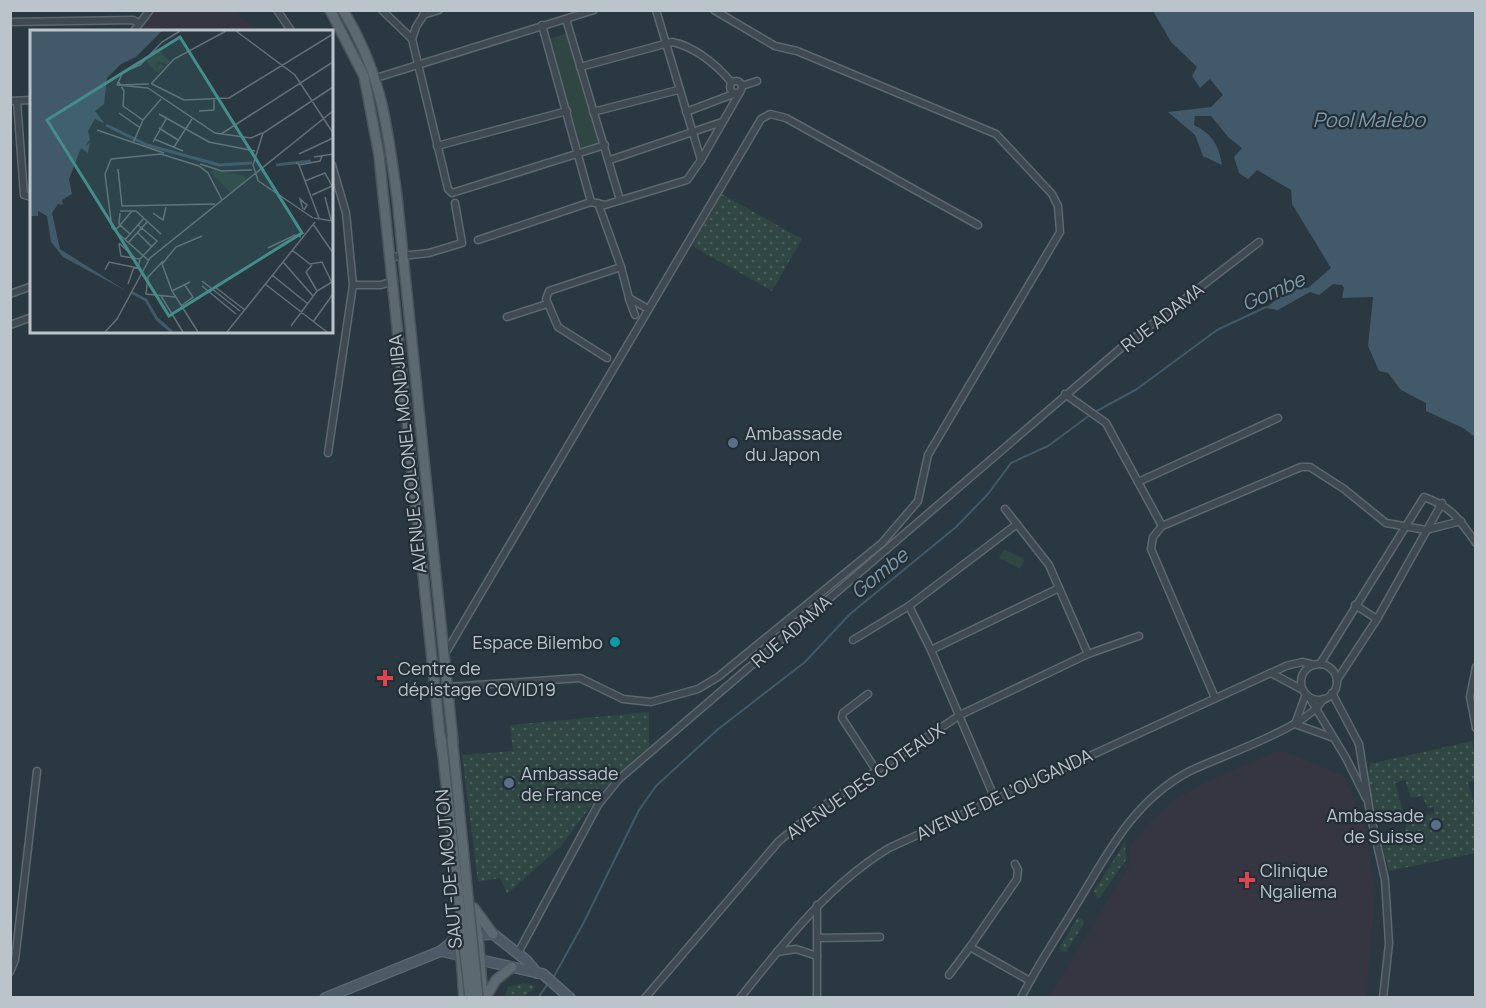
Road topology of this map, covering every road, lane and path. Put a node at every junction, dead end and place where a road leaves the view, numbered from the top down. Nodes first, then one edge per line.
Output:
1 (150, 10) edge
2 (277, 10) edge
3 (330, 10) edge
4 (343, 10) edge
5 (382, 10) edge
6 (439, 10) edge
7 (594, 10) edge
8 (656, 10) edge
9 (714, 10) edge
10 (424, 13) edge
11 (578, 13) edge
12 (566, 19) junction
13 (10, 22) edge
14 (140, 23) junction
15 (542, 25) junction
16 (135, 30) edge
17 (291, 30) edge
18 (412, 39) junction
19 (665, 44) junction
20 (419, 65) junction
21 (580, 67) junction
22 (376, 78) junction
23 (757, 81) dead end
24 (732, 82) junction
25 (678, 90) junction
26 (739, 90) junction
27 (30, 100) edge
28 (14, 101) edge
29 (567, 111) junction
30 (593, 112) junction
31 (686, 112) junction
32 (722, 122) junction
33 (692, 133) junction
34 (605, 145) junction
35 (437, 147) junction
36 (579, 153) junction
37 (610, 160) junction
38 (701, 160) junction
39 (333, 168) edge
40 (30, 196) edge
41 (620, 200) junction
42 (594, 202) junction
43 (455, 203) dead end
44 (978, 225) dead end
45 (478, 240) dead end
46 (1259, 242) dead end
47 (403, 255) junction
48 (392, 256) junction
49 (621, 267) junction
50 (394, 281) junction
51 (353, 285) junction
52 (30, 287) edge
53 (10, 294) edge
54 (629, 298) junction
55 (547, 304) junction
56 (648, 309) junction
57 (635, 315) dead end
58 (507, 316) dead end
59 (30, 318) edge
60 (10, 325) edge
61 (413, 354) junction
62 (401, 355) junction
63 (607, 358) dead end
64 (1065, 394) junction
65 (1278, 418) dead end
66 (328, 453) dead end
67 (1138, 482) junction
68 (1442, 503) junction
69 (1005, 509) dead end
70 (1461, 521) junction
71 (1017, 524) junction
72 (1162, 526) junction
73 (1406, 527) junction
74 (1426, 531) junction
75 (1476, 543) edge
76 (1059, 588) junction
77 (1355, 605) junction
78 (909, 606) junction
79 (1377, 619) junction
80 (1139, 636) dead end
81 (853, 640) dead end
82 (931, 650) junction
83 (444, 654) junction
84 (1088, 654) junction
85 (432, 655) junction
86 (1317, 664) junction
87 (1476, 667) edge
88 (1271, 673) junction
89 (1337, 680) junction
90 (448, 687) junction
91 (1332, 693) junction
92 (868, 694) dead end
93 (1306, 694) junction
94 (1215, 698) junction
95 (1323, 699) junction
96 (1316, 710) junction
97 (960, 716) junction
98 (1295, 724) junction
99 (1476, 728) edge
100 (452, 737) junction
101 (441, 738) junction
102 (1332, 738) junction
103 (876, 770) junction
104 (37, 771) dead end
105 (995, 799) junction
106 (1368, 802) junction
107 (1015, 864) dead end
108 (471, 904) junction
109 (817, 905) junction
110 (474, 916) junction
111 (458, 918) junction
112 (493, 934) junction
113 (459, 936) junction
114 (478, 936) junction
115 (880, 937) dead end
116 (818, 938) junction
117 (970, 947) junction
118 (441, 951) junction
119 (777, 952) junction
120 (518, 953) junction
121 (817, 956) junction
122 (461, 957) junction
123 (480, 959) junction
124 (512, 967) junction
125 (10, 972) edge
126 (540, 973) junction
127 (949, 975) dead end
128 (481, 976) junction
129 (462, 978) junction
130 (1030, 981) junction
131 (325, 998) edge
132 (464, 998) edge
133 (470, 998) edge
134 (477, 998) edge
135 (484, 998) edge
136 (570, 998) edge
137 (645, 998) edge
138 (740, 998) edge
139 (817, 998) edge
140 (1021, 998) edge
141 (1383, 998) edge

1 - 14 street
2 - 17 street
3 - 48 main road, AVENUE COLONEL MONDJIBA
4 - 22 main road, AVENUE COLONEL MONDJIBA
5 - 18 street
6 - 10 street
7 - 11 street
8 - 19 street
9 - 90 street
10 - 18 street
11 - 12 street
12 - 15 street
12 - 21 street
13 - 14 street
14 - 16 street
15 - 20 street
15 - 29 street
18 - 20 street
19 - 21 street
19 - 24 street
19 - 25 street
20 - 22 street
20 - 35 street
21 - 30 street
22 - 47 main road, AVENUE COLONEL MONDJIBA
23 - 26 street
24 - 26 street
24 - 26 street
25 - 30 street
25 - 31 street
26 - 31 street
26 - 32 street
27 - 28 street
28 - 40 street
29 - 35 street
29 - 36 street
30 - 34 street
31 - 33 street
32 - 33 street
32 - 38 street
33 - 37 street
33 - 38 street
34 - 36 street
34 - 37 street
35 - 36 street
36 - 42 street
37 - 41 street
38 - 41 street
39 - 51 street
41 - 42 street
42 - 45 street
42 - 49 street
43 - 47 street
44 - 56 street
46 - 64 street, RUE ADAMA
47 - 48 street
47 - 61 main road, AVENUE COLONEL MONDJIBA
48 - 50 main road, AVENUE COLONEL MONDJIBA
49 - 54 street
49 - 55 street
50 - 51 street
50 - 62 main road, AVENUE COLONEL MONDJIBA
51 - 66 street
52 - 53 street
54 - 56 street
54 - 57 street
55 - 58 street
55 - 63 street
56 - 83 street
59 - 60 street
61 - 62 main road
61 - 83 main road, AVENUE COLONEL MONDJIBA
62 - 85 main road, AVENUE COLONEL MONDJIBA
64 - 67 street
64 - 120 street, RUE ADAMA
65 - 67 street
67 - 72 street
68 - 70 street
68 - 73 street
68 - 74 street
69 - 71 street
70 - 74 street
70 - 75 street
71 - 76 street
71 - 78 street
72 - 73 street
72 - 94 street
73 - 74 street
73 - 77 street
74 - 79 street
76 - 82 street
76 - 84 street
77 - 79 street
77 - 86 street
78 - 81 street
78 - 82 street
79 - 89 street
80 - 84 street, AVENUE DES COTEAUX
82 - 97 street
83 - 85 main road
83 - 90 main road, AVENUE COLONEL MONDJIBA
84 - 97 street, AVENUE DES COTEAUX
85 - 101 main road, AVENUE COLONEL MONDJIBA
86 - 88 street, AVENUE DE L’OUGANDA
86 - 89 street
86 - 93 street
87 - 99 street
88 - 93 street
88 - 94 street, AVENUE DE L’OUGANDA
89 - 91 street
90 - 100 main road, AVENUE COLONEL MONDJIBA
91 - 95 street
91 - 106 street
92 - 103 street
93 - 95 street
93 - 96 street
93 - 98 street
94 - 105 street, AVENUE DE L’OUGANDA
95 - 96 street
96 - 98 street
96 - 102 street
97 - 103 street, AVENUE DES COTEAUX
97 - 105 street
98 - 102 street
98 - 130 street
100 - 108 main road, AVENUE COLONEL MONDJIBA
100 - 134 main road, SAUT-DE-MOUTON, bridge
101 - 111 main road, AVENUE COLONEL MONDJIBA
101 - 133 main road, SAUT-DE-MOUTON, bridge
102 - 106 street
103 - 137 street, AVENUE DES COTEAUX
104 - 125 street
105 - 109 street, AVENUE DE L’OUGANDA
106 - 141 street
107 - 117 street
108 - 110 main road, AVENUE COLONEL MONDJIBA
108 - 112 main road
109 - 116 street
109 - 119 street, AVENUE DE L’OUGANDA
110 - 111 main road
110 - 114 main road, AVENUE COLONEL MONDJIBA
111 - 113 main road, AVENUE COLONEL MONDJIBA
112 - 114 main road
112 - 120 main road
113 - 114 main road
113 - 118 main road
113 - 122 main road, AVENUE COLONEL MONDJIBA
114 - 123 main road, AVENUE COLONEL MONDJIBA
115 - 116 street
116 - 121 street
117 - 127 street
117 - 130 street
118 - 122 main road
118 - 131 main road
119 - 121 street
119 - 138 street, AVENUE DE L’OUGANDA
120 - 126 main road
121 - 139 street
122 - 123 main road
122 - 129 main road, AVENUE COLONEL MONDJIBA
123 - 124 main road
123 - 128 main road, AVENUE COLONEL MONDJIBA
124 - 126 main road
124 - 135 main road
126 - 136 main road
128 - 129 main road
128 - 135 main road, AVENUE COLONEL MONDJIBA
129 - 132 main road, AVENUE COLONEL MONDJIBA
130 - 140 street

